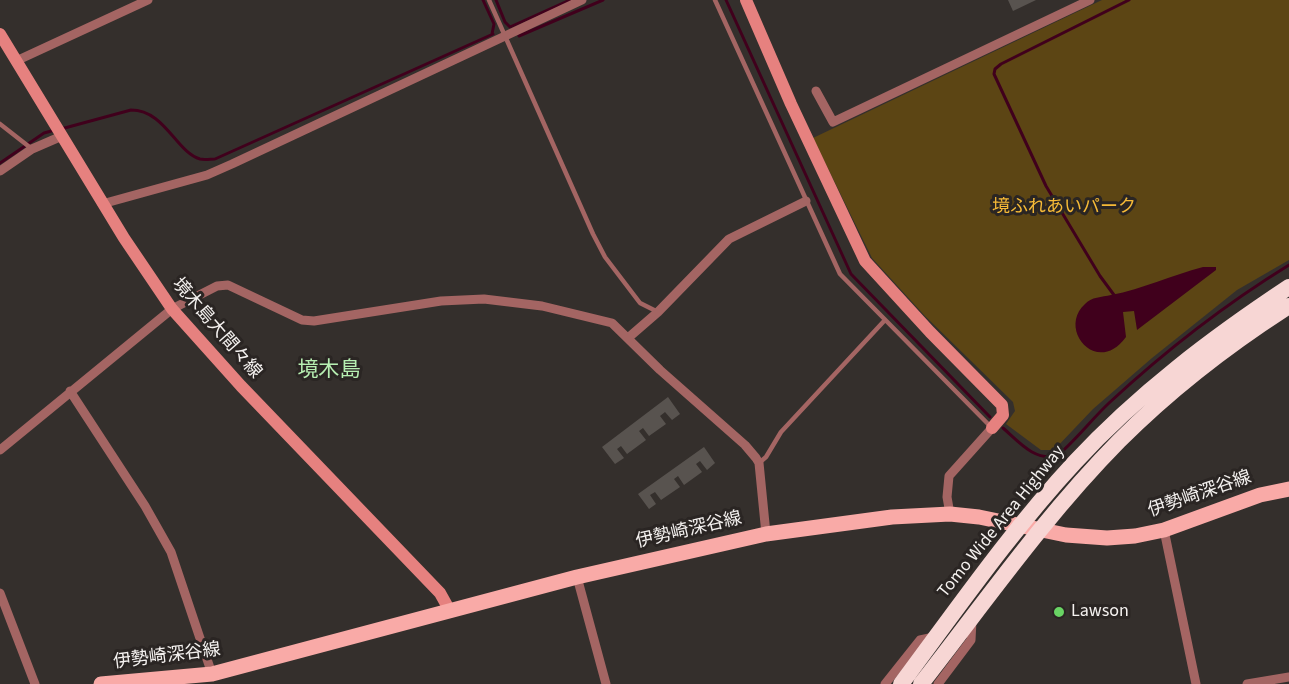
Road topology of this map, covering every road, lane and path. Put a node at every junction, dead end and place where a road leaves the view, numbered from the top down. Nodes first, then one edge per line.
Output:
1 (148, 0) edge
2 (489, 0) edge
3 (582, 0) edge
4 (715, 0) edge
5 (746, 0) edge
6 (1090, 0) edge
7 (0, 34) edge
8 (504, 35) junction
9 (16, 61) junction
10 (816, 91) dead end
11 (0, 124) edge
12 (62, 136) junction
13 (32, 149) junction
14 (0, 171) edge
15 (806, 201) junction
16 (102, 204) junction
17 (1289, 287) edge
18 (1289, 306) edge
19 (172, 309) junction
20 (658, 312) junction
21 (885, 320) junction
22 (628, 338) junction
23 (70, 391) junction
24 (992, 428) junction
25 (0, 450) edge
26 (759, 463) junction
27 (1289, 489) edge
28 (950, 514) junction
29 (1020, 526) junction
30 (1164, 530) junction
31 (1040, 531) junction
32 (766, 534) junction
33 (577, 577) junction
34 (0, 593) edge
35 (450, 611) junction
36 (972, 618) junction
37 (936, 637) junction
38 (1289, 677) edge
39 (208, 678) edge
40 (35, 684) edge
41 (101, 684) edge
42 (606, 684) edge
43 (885, 684) edge
44 (901, 684) edge
45 (921, 684) edge
46 (938, 684) edge
47 (1196, 684) edge
48 (1247, 684) edge

1 - 9 street
2 - 8 lane
3 - 8 street
4 - 15 lane
5 - 24 main road
6 - 10 street
7 - 9 main road, 境木島大間々線
8 - 16 street
8 - 20 lane
9 - 12 main road, 境木島大間々線
11 - 13 lane
12 - 13 street
12 - 16 main road, 境木島大間々線
13 - 14 street
15 - 20 street
15 - 21 lane
16 - 19 main road, 境木島大間々線
17 - 29 highway, Tomo Wide Area Highway
18 - 31 highway, Tomo Wide Area Highway
19 - 22 street
19 - 23 street
19 - 35 main road, 境木島大間々線
20 - 22 street
21 - 24 lane
21 - 26 lane
22 - 26 street
23 - 25 street
23 - 39 street
24 - 28 street
26 - 32 street
27 - 30 main road, 伊勢崎深谷線
28 - 29 main road, 伊勢崎深谷線
28 - 32 main road, 伊勢崎深谷線
29 - 31 main road, 伊勢崎深谷線
29 - 37 highway, Tomo Wide Area Highway
30 - 31 main road, 伊勢崎深谷線
30 - 47 street
31 - 36 highway, Tomo Wide Area Highway
32 - 33 main road, 伊勢崎深谷線
33 - 35 main road, 伊勢崎深谷線
33 - 42 street
34 - 40 street
35 - 39 main road, 伊勢崎深谷線
36 - 45 highway, Tomo Wide Area Highway
36 - 46 street
37 - 43 street
37 - 44 highway, Tomo Wide Area Highway
38 - 48 street
39 - 41 main road, 伊勢崎深谷線

